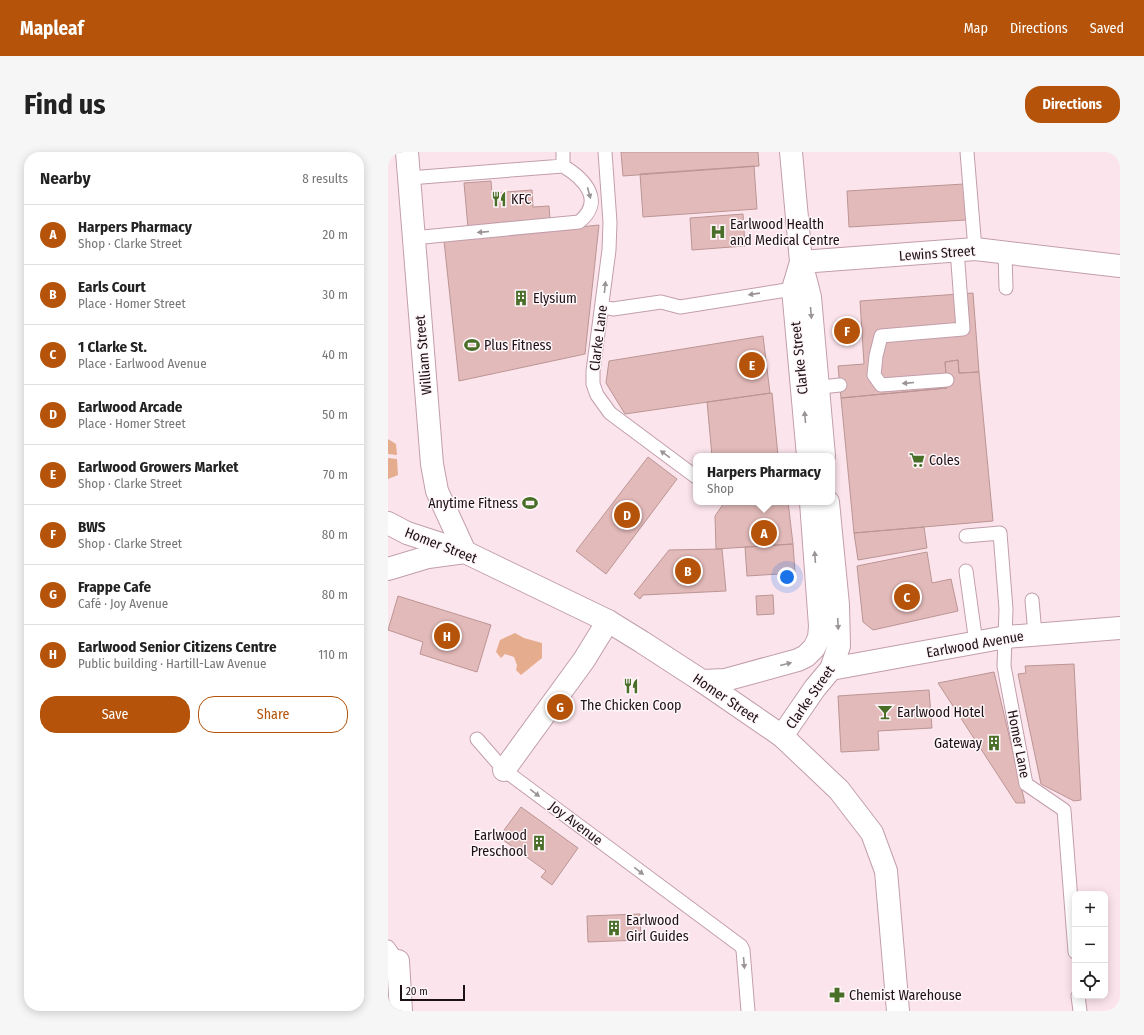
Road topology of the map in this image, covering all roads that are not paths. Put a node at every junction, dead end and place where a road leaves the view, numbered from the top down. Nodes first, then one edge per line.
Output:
1 (407, 152) edge
2 (563, 152) edge
3 (605, 152) edge
4 (791, 152) edge
5 (967, 152) edge
6 (563, 166) junction
7 (409, 178) junction
8 (413, 238) junction
9 (966, 249) junction
10 (1005, 253) junction
11 (1120, 266) edge
12 (800, 277) junction
13 (1006, 288) dead end
14 (603, 307) junction
15 (947, 380) dead end
16 (840, 385) dead end
17 (810, 389) junction
18 (808, 453) edge
19 (823, 453) edge
20 (693, 475) edge
21 (812, 505) edge
22 (828, 505) edge
23 (388, 523) edge
24 (966, 536) dead end
25 (465, 552) junction
26 (388, 569) edge
27 (966, 571) dead end
28 (826, 584) junction
29 (1032, 600) dead end
30 (608, 621) junction
31 (1120, 628) edge
32 (1035, 634) junction
33 (1006, 637) junction
34 (976, 643) junction
35 (831, 670) junction
36 (702, 681) junction
37 (782, 736) junction
38 (477, 738) dead end
39 (504, 770) junction
40 (1073, 927) edge
41 (393, 954) edge
42 (1078, 999) edge
43 (401, 1011) edge
44 (748, 1011) edge
45 (898, 1011) edge
46 (1080, 1011) edge

1 - 7 street, William Street
2 - 6 lane
14 -> 3 lane, Clarke Lane
4 - 12 street, Clarke Street
5 - 9 lane
6 - 7 lane
6 -> 8 lane
7 - 8 street, William Street
8 - 25 street, William Street
9 - 10 street, Lewins Street
9 - 12 street, Lewins Street
15 -> 9 lane
10 - 11 street, Lewins Street
10 - 13 lane
12 -> 14 lane
12 - 17 street, Clarke Street
20 -> 14 lane, Clarke Lane
16 - 17 lane
18 -> 17 street, Clarke Street
17 - 19 street, Clarke Street
28 -> 21 street, Clarke Street
22 - 28 street, Clarke Street
23 - 25 street, Homer Street
24 - 33 lane
25 - 26 street
25 - 30 street, Homer Street
27 - 34 lane
28 -> 35 street, Clarke Street
36 -> 28 street, Clarke Street
29 - 32 lane
30 - 36 street, Homer Street
30 - 39 street
31 - 32 street, Earlwood Avenue
32 - 33 street, Earlwood Avenue
33 - 34 street, Earlwood Avenue
33 - 40 lane, Homer Lane
34 - 35 street, Earlwood Avenue
35 - 37 street, Clarke Street
36 - 37 street, Homer Street
37 - 45 street, Homer Street
38 - 39 lane, Joy Avenue
39 -> 44 lane, Joy Avenue
41 - 43 street
42 - 46 lane

